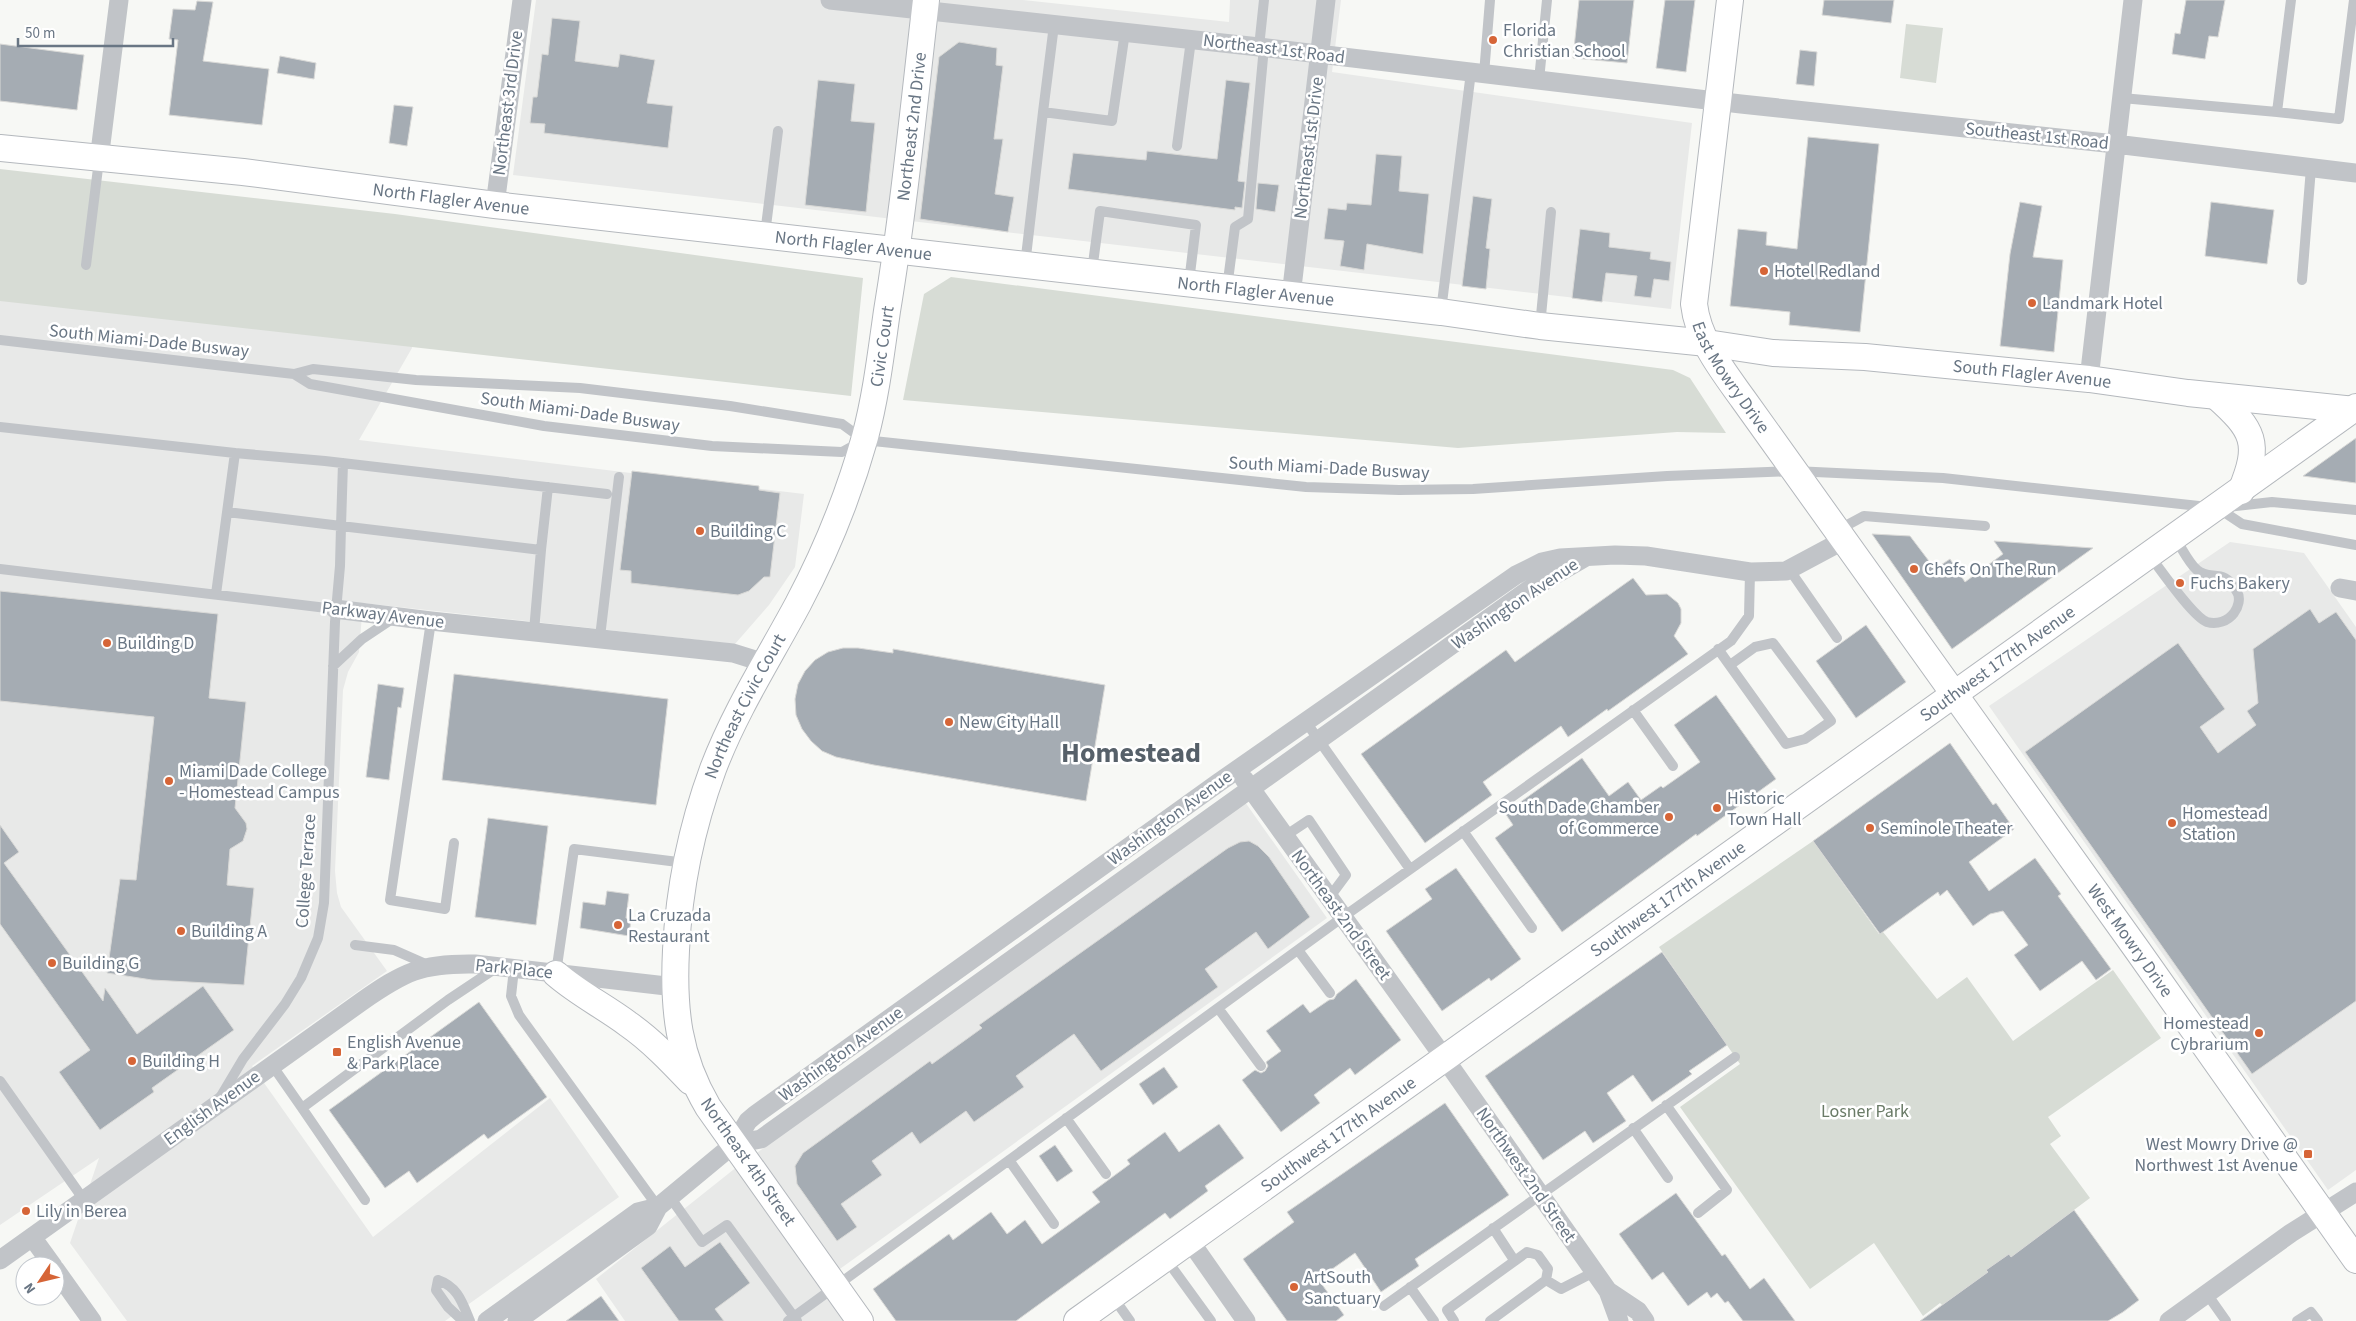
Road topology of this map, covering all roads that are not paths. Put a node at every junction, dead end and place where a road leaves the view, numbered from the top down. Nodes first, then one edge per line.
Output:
1 (119, 0) edge
2 (522, 0) edge
3 (830, 0) edge
4 (1264, 0) edge
5 (1326, 0) edge
6 (1490, 0) edge
7 (1547, 0) edge
8 (1730, 0) edge
9 (2133, 0) edge
10 (2291, 0) edge
11 (2354, 0) edge
12 (925, 5) edge
13 (1054, 25) junction
14 (1125, 32) junction
15 (1191, 40) junction
16 (1261, 47) junction
17 (1320, 54) junction
18 (1478, 73) junction
19 (1539, 80) junction
20 (2122, 98) junction
21 (1718, 102) junction
22 (1043, 112) junction
23 (2277, 112) junction
24 (778, 131) dead end
25 (2115, 144) junction
26 (1177, 146) dead end
27 (0, 148) edge
28 (99, 160) junction
29 (2311, 168) junction
30 (2356, 173) edge
31 (495, 205) junction
32 (1551, 212) dead end
33 (765, 234) junction
34 (896, 251) junction
35 (86, 265) dead end
36 (1025, 265) junction
37 (1092, 272) junction
38 (2302, 280) dead end
39 (1189, 283) junction
40 (1227, 288) junction
41 (1292, 296) junction
42 (1441, 312) junction
43 (1540, 326) junction
44 (0, 340) edge
45 (1707, 344) junction
46 (294, 374) junction
47 (2089, 379) junction
48 (2216, 396) junction
49 (2355, 409) edge
50 (0, 427) edge
51 (864, 440) junction
52 (235, 454) junction
53 (343, 463) junction
54 (1794, 471) junction
55 (619, 477) dead end
56 (548, 487) junction
57 (2241, 491) junction
58 (607, 494) dead end
59 (2218, 508) junction
60 (2356, 510) edge
61 (227, 512) junction
62 (341, 526) junction
63 (1985, 526) dead end
64 (1840, 535) junction
65 (2175, 538) junction
66 (2356, 545) edge
67 (542, 550) junction
68 (1587, 556) junction
69 (2150, 556) junction
70 (0, 569) edge
71 (1789, 569) junction
72 (1750, 572) junction
73 (216, 594) junction
74 (335, 608) junction
75 (396, 616) junction
76 (431, 621) junction
77 (534, 631) junction
78 (600, 638) junction
79 (1836, 638) dead end
80 (1718, 649) junction
81 (765, 663) junction
82 (1730, 665) junction
83 (333, 666) junction
84 (1954, 696) junction
85 (1633, 710) junction
86 (1306, 722) junction
87 (1319, 740) junction
88 (1673, 766) dead end
89 (1237, 770) junction
90 (1251, 789) junction
91 (1463, 831) junction
92 (1285, 836) junction
93 (454, 843) dead end
94 (687, 863) junction
95 (1410, 869) junction
96 (1329, 898) junction
97 (1343, 917) junction
98 (1532, 928) dead end
99 (355, 945) dead end
100 (1298, 950) junction
101 (428, 966) junction
102 (506, 968) junction
103 (556, 974) junction
104 (675, 987) junction
105 (1330, 993) dead end
106 (1218, 1008) junction
107 (1735, 1057) dead end
108 (1445, 1059) junction
109 (272, 1065) junction
110 (1261, 1066) dead end
111 (0, 1081) edge
112 (697, 1089) junction
113 (216, 1106) junction
114 (1666, 1106) junction
115 (302, 1108) junction
116 (1066, 1118) junction
117 (1633, 1128) junction
118 (734, 1144) junction
119 (1009, 1160) junction
120 (1106, 1174) dead end
121 (1668, 1178) dead end
122 (2356, 1192) edge
123 (1540, 1195) junction
124 (84, 1200) junction
125 (365, 1200) dead end
126 (664, 1202) junction
127 (1698, 1213) dead end
128 (2322, 1214) junction
129 (1054, 1224) dead end
130 (1493, 1228) junction
131 (32, 1237) junction
132 (1190, 1241) junction
133 (46, 1256) edge
134 (1165, 1258) junction
135 (0, 1260) edge
136 (1514, 1260) junction
137 (2356, 1260) edge
138 (1594, 1272) junction
139 (1546, 1280) junction
140 (65, 1283) edge
141 (836, 1286) junction
142 (1410, 1287) junction
143 (1608, 1291) junction
144 (2207, 1294) junction
145 (1112, 1296) junction
146 (1384, 1306) dead end
147 (793, 1320) edge
148 (92, 1321) edge
149 (463, 1321) edge
150 (470, 1321) edge
151 (487, 1321) edge
152 (517, 1321) edge
153 (860, 1321) edge
154 (1077, 1321) edge
155 (1130, 1321) edge
156 (1210, 1321) edge
157 (1246, 1321) edge
158 (1434, 1321) edge
159 (1454, 1321) edge
160 (1490, 1321) edge
161 (1619, 1321) edge
162 (1645, 1321) edge
163 (2169, 1321) edge
164 (2226, 1321) edge
165 (2297, 1321) edge
166 (2318, 1321) edge

1 - 28 street
2 - 31 street, Northeast 3rd Drive
3 - 12 street, Northeast 1st Road
4 - 16 lane
5 - 17 street, Northeast 1st Drive
6 - 18 lane
7 - 19 lane
8 - 21 street, East Mowry Drive
9 - 20 street
10 - 23 lane
11 - 23 lane
12 - 13 street, Northeast 1st Road
12 - 34 street, Northeast 2nd Drive
13 - 14 street, Northeast 1st Road
13 - 22 lane
14 - 15 street, Northeast 1st Road
14 - 22 lane
15 - 16 street, Northeast 1st Road
15 - 26 lane
16 - 17 street, Northeast 1st Road
16 - 40 lane
17 - 18 street, Northeast 1st Road
17 - 41 street, Northeast 1st Drive
18 - 19 street, Northeast 1st Road
18 - 42 lane
19 - 21 street, Northeast 1st Road
20 - 23 lane
20 - 25 street
21 - 25 street, Southeast 1st Road
21 - 45 street, East Mowry Drive
22 - 36 lane
24 - 33 lane
25 - 29 street, Southeast 1st Road
25 - 47 street
27 - 28 street, North Flagler Avenue
28 - 31 street, North Flagler Avenue
28 - 35 lane
29 - 30 street, Southeast 1st Road
29 - 38 lane
31 - 33 street, North Flagler Avenue
32 - 43 lane
33 - 34 street, North Flagler Avenue
34 - 36 street, North Flagler Avenue
34 - 51 street, Civic Court
36 - 37 street, North Flagler Avenue
37 - 39 street, North Flagler Avenue
37 - 39 lane
39 - 40 street, North Flagler Avenue
40 - 41 street, North Flagler Avenue
41 - 42 street, North Flagler Avenue
42 - 43 street, North Flagler Avenue
43 - 45 street, North Flagler Avenue
44 - 46 lane, South Miami-Dade Busway
45 - 47 street, South Flagler Avenue
45 - 54 street, East Mowry Drive
46 - 51 lane, South Miami-Dade Busway
46 - 51 lane, South Miami-Dade Busway
47 - 48 street, South Flagler Avenue
48 - 49 street, South Flagler Avenue
48 - 57 street
49 - 57 street, Southwest 177th Avenue
50 - 52 lane
51 - 54 lane, South Miami-Dade Busway
51 - 81 street, Northeast Civic Court
52 - 53 lane
52 - 61 lane
53 - 56 lane
53 - 62 lane, College Terrace
54 - 59 lane, South Miami-Dade Busway
54 - 64 street, East Mowry Drive
55 - 78 lane
56 - 58 lane
56 - 67 lane
57 - 59 street, Southwest 177th Avenue
59 - 60 lane
59 - 65 street, Southwest 177th Avenue
59 - 66 lane
61 - 62 lane
61 - 73 lane
62 - 67 lane
62 - 74 lane, College Terrace
63 - 64 lane
64 - 71 street
64 - 84 street, East Mowry Drive
65 - 69 street, Southwest 177th Avenue
65 - 69 lane
67 - 77 lane
68 - 72 street
68 - 86 street, Washington Avenue
68 - 87 street, Washington Avenue
69 - 84 street, Southwest 177th Avenue
70 - 73 lane, Parkway Avenue
71 - 72 street
71 - 79 lane
72 - 80 lane
73 - 74 lane, Parkway Avenue
74 - 75 street, Parkway Avenue
74 - 83 lane, College Terrace
75 - 76 street, Parkway Avenue
75 - 83 lane
76 - 77 street, Parkway Avenue
76 - 93 lane
77 - 78 street, Parkway Avenue
78 - 81 street, Parkway Avenue
80 - 82 lane
80 - 85 lane
81 - 94 street, Northeast Civic Court
82 - 82 lane
83 - 113 lane, College Terrace
84 - 108 street, Southwest 177th Avenue
84 - 128 street, West Mowry Drive
85 - 88 lane
85 - 91 lane
86 - 87 lane
86 - 89 street, Washington Avenue
87 - 90 street, Washington Avenue
87 - 95 lane
89 - 90 street, Northeast 2nd Street
89 - 118 street, Washington Avenue
90 - 92 street, Northeast 2nd Street
90 - 118 street, Washington Avenue
91 - 95 lane
91 - 98 lane
92 - 96 street, Northeast 2nd Street
92 - 96 lane
94 - 103 lane
94 - 104 street, Northeast Civic Court
95 - 97 lane
96 - 97 street, Northeast 2nd Street
97 - 100 lane
97 - 108 street, Northeast 2nd Street
99 - 101 lane, Park Place
100 - 105 lane
100 - 106 lane
101 - 102 street, Park Place
101 - 109 street, English Avenue
102 - 103 street, Park Place
102 - 115 lane
102 - 126 lane
103 - 104 street, Park Place
103 - 112 street
104 - 112 street, Northeast 4th Street
106 - 110 lane
106 - 116 lane
107 - 114 lane
108 - 123 street, Northwest 2nd Street
108 - 132 street, Southwest 177th Avenue
109 - 113 street, English Avenue
109 - 115 lane
111 - 124 lane
112 - 118 street, Northeast 4th Street
113 - 124 street, English Avenue
114 - 117 lane
114 - 127 lane
115 - 125 lane
116 - 119 lane
116 - 120 lane
117 - 121 lane
117 - 123 lane
118 - 126 street, Washington Avenue
118 - 141 street, Northeast 4th Street
119 - 129 lane
119 - 141 lane
122 - 128 street
123 - 130 lane
123 - 138 street, Northwest 2nd Street
124 - 131 street, English Avenue
126 - 147 lane
126 - 151 street, Washington Avenue
126 - 152 street, Washington Avenue
128 - 137 street, West Mowry Drive
128 - 144 street
130 - 136 lane
130 - 142 lane
131 - 133 street
131 - 135 street, English Avenue
132 - 134 street, Southwest 177th Avenue
132 - 157 street
134 - 145 street, Southwest 177th Avenue
134 - 156 lane
136 - 139 lane
136 - 159 lane
138 - 139 lane
138 - 143 street, Northwest 2nd Street
139 - 160 lane
140 - 148 street
141 - 147 lane
141 - 153 street, Northeast 4th Street
142 - 146 lane
142 - 158 lane
143 - 161 street, Northwest 2nd Street
143 - 162 street, Northwest 2nd Street
144 - 163 street
144 - 164 lane
145 - 154 street, Southwest 177th Avenue
145 - 155 lane
149 - 150 lane
165 - 166 lane

